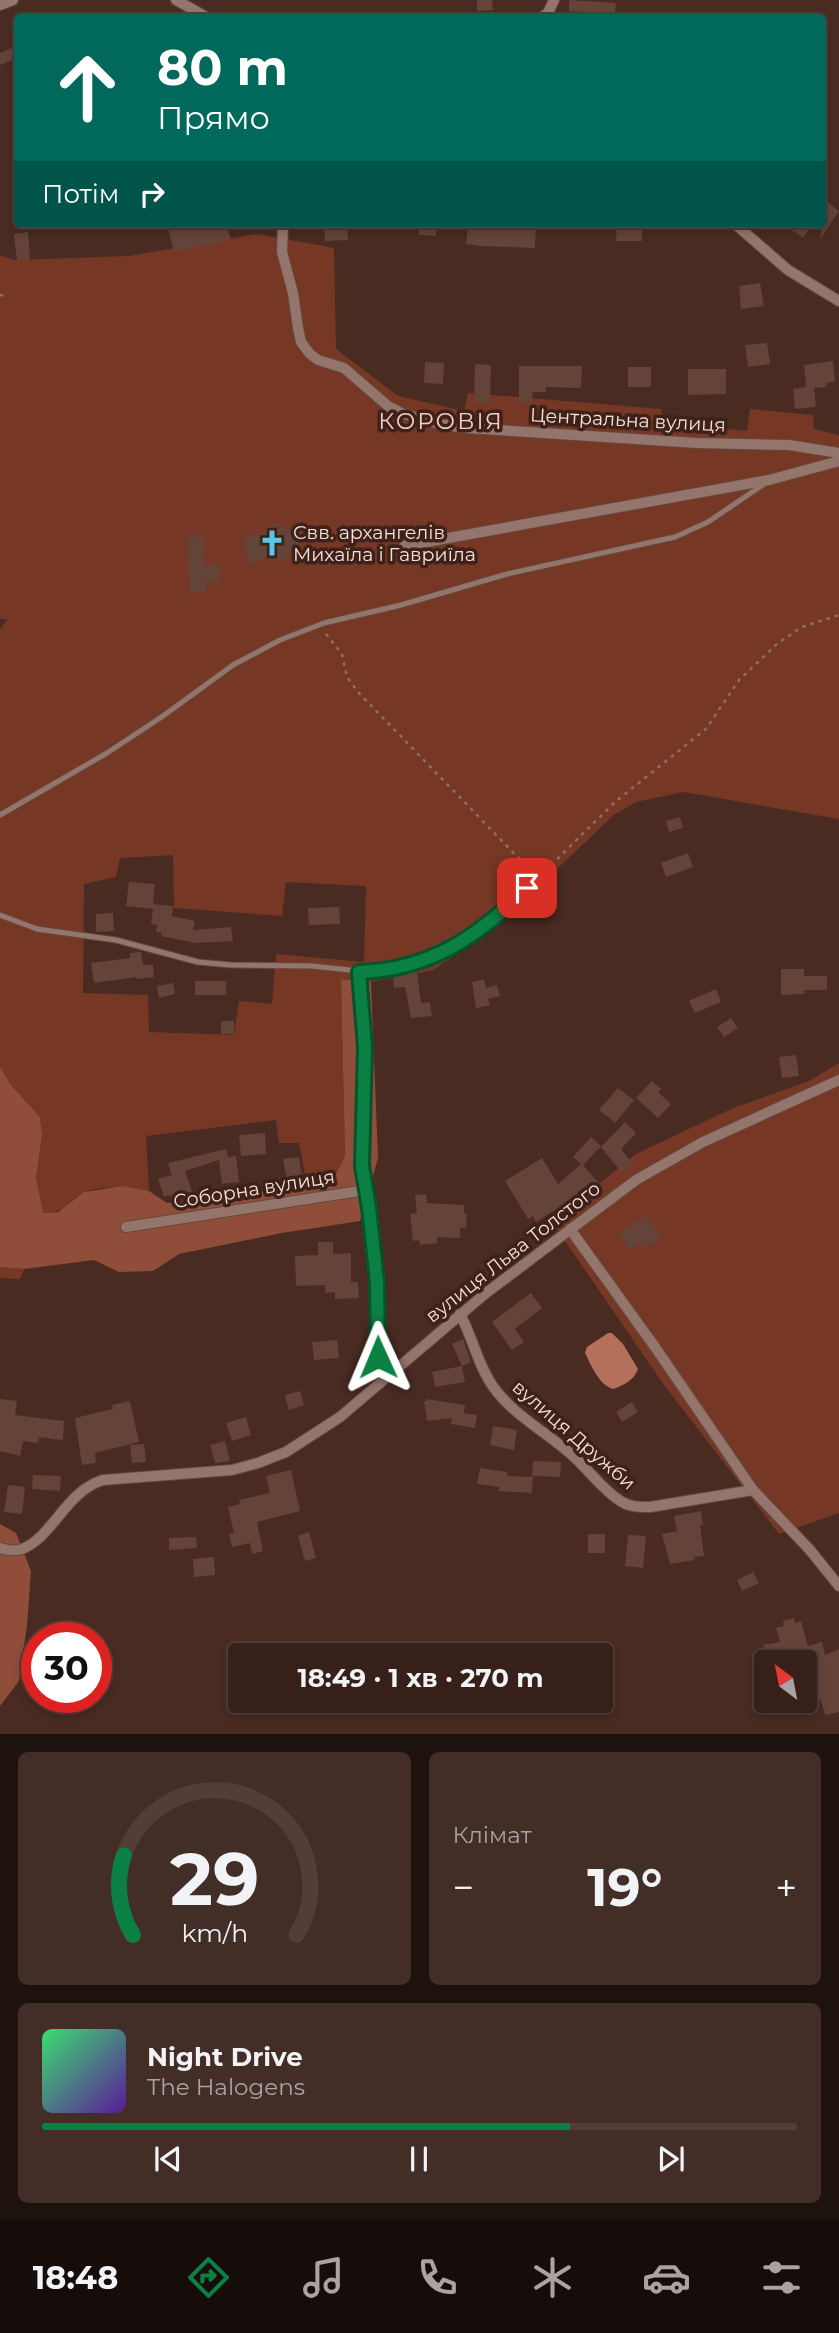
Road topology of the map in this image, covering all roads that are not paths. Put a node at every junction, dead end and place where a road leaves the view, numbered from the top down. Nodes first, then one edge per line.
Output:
1 (13, 0) edge
2 (176, 0) edge
3 (0, 5) edge
4 (201, 14) edge
5 (283, 228) edge
6 (740, 228) edge
7 (839, 301) edge
8 (839, 453) edge
9 (839, 461) edge
10 (769, 480) junction
11 (404, 546) dead end
12 (0, 815) edge
13 (538, 877) road end
14 (0, 915) edge
15 (359, 972) junction
16 (839, 1080) edge
17 (366, 1190) junction
18 (127, 1227) dead end
19 (570, 1229) junction
20 (460, 1314) junction
21 (387, 1376) junction
22 (753, 1490) junction
23 (0, 1548) edge
24 (839, 1586) edge

1 - 3 street
2 - 4 street
5 - 8 street, Центральна вулиця
6 - 7 street
9 - 10 street
10 - 11 street
10 - 12 lane
13 - 15 lane
14 - 15 lane
15 - 17 street
16 - 19 street, вулиця Льва Толстого
17 - 18 street, Соборна вулиця
17 - 21 street
19 - 20 street, вулиця Льва Толстого
19 - 22 street
20 - 21 street, вулиця Льва Толстого
20 - 22 street, вулиця Дружби
21 - 23 street, вулиця Льва Толстого
22 - 24 street

